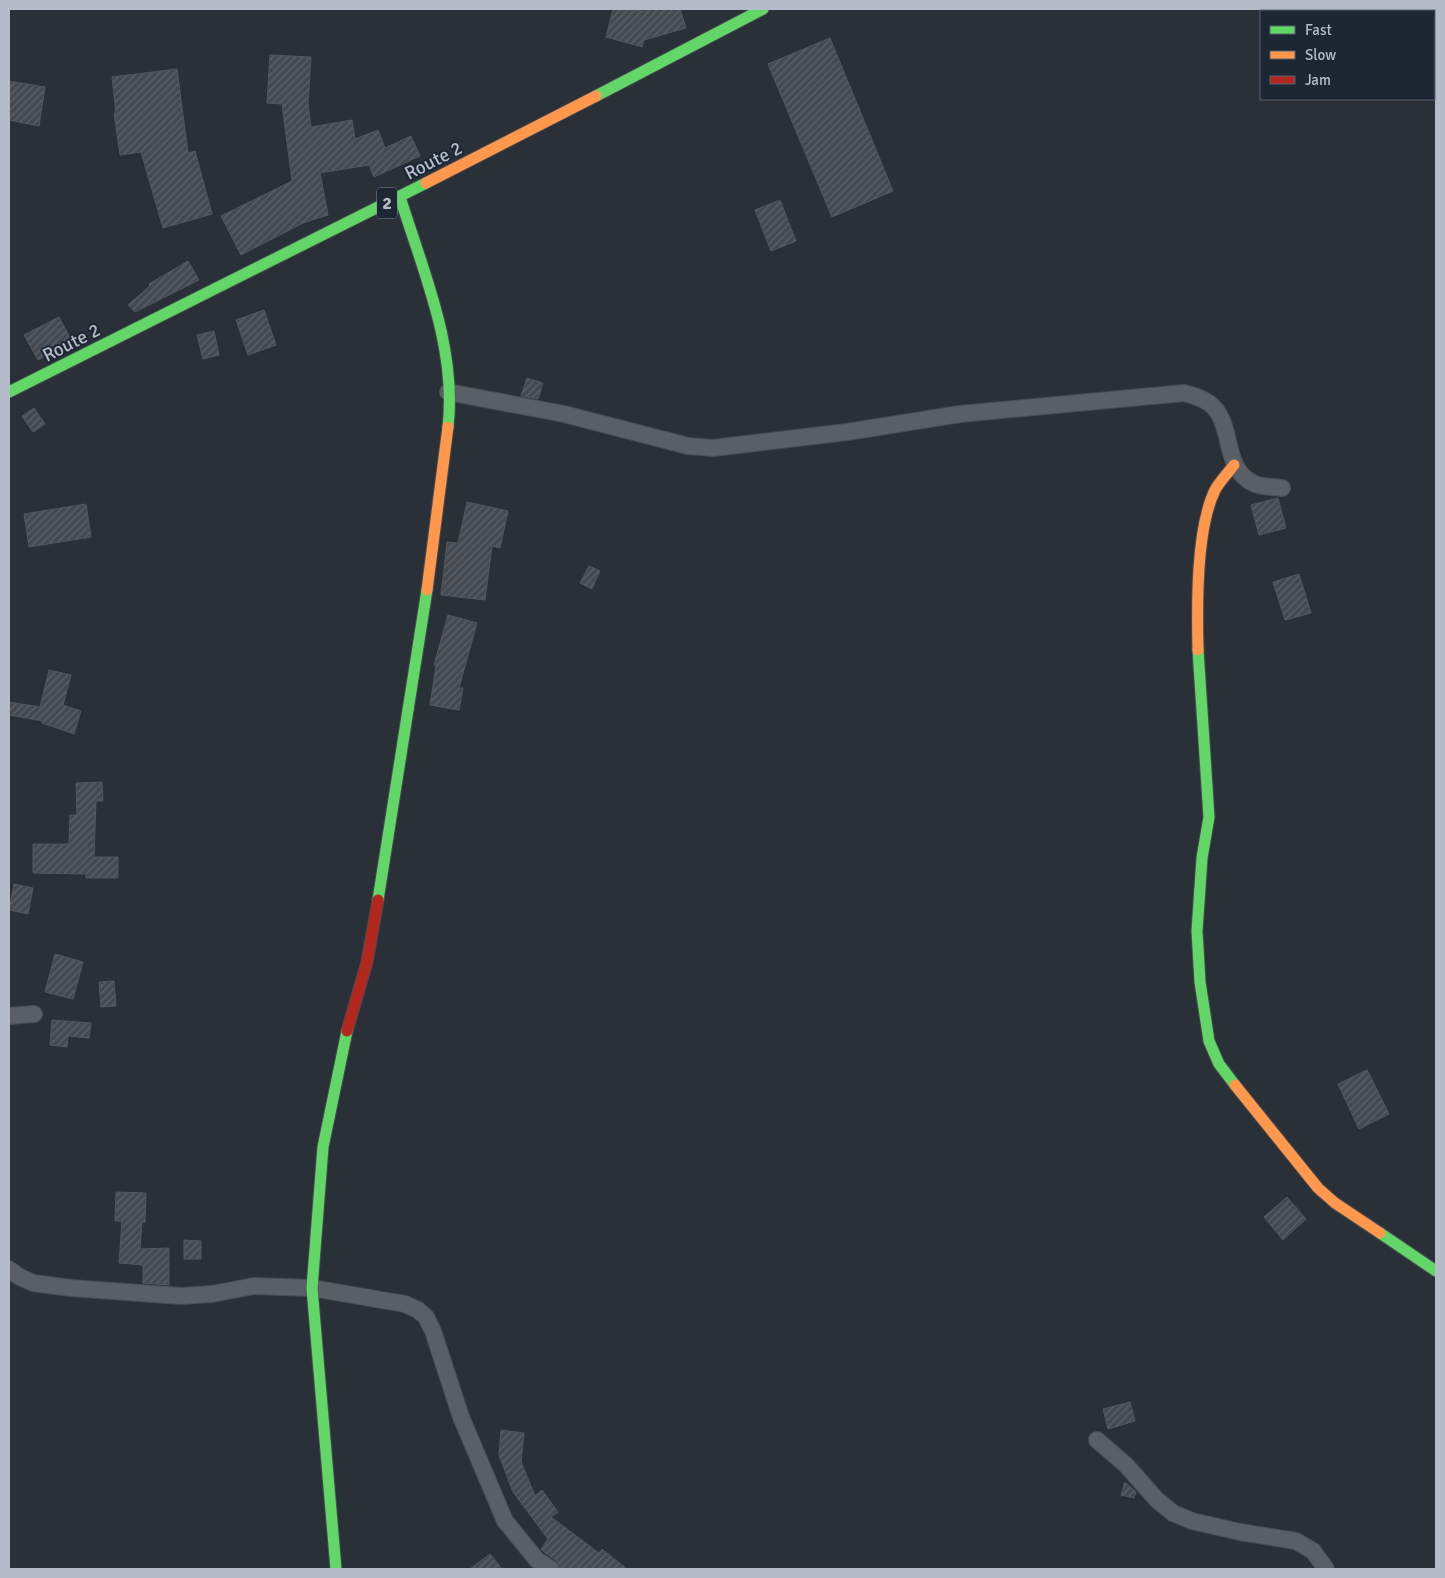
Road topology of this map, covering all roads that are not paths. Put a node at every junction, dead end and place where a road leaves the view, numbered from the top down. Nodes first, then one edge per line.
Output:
1 (763, 9) edge
2 (400, 197) junction
3 (9, 392) edge
4 (448, 392) junction
5 (1234, 465) junction
6 (1282, 488) dead end
7 (34, 1014) dead end
8 (9, 1016) edge
9 (9, 1269) edge
10 (1436, 1271) edge
11 (312, 1288) junction
12 (1097, 1440) dead end
13 (336, 1569) edge
14 (551, 1569) edge
15 (1326, 1569) edge

1 - 2 main road, Route 2 / 2
2 - 3 main road, Route 2 / 2
2 - 4 main road
4 - 5 street
4 - 11 main road
5 - 6 street
5 - 10 main road
7 - 8 street
9 - 11 street
11 - 13 main road
11 - 14 street
12 - 15 street

